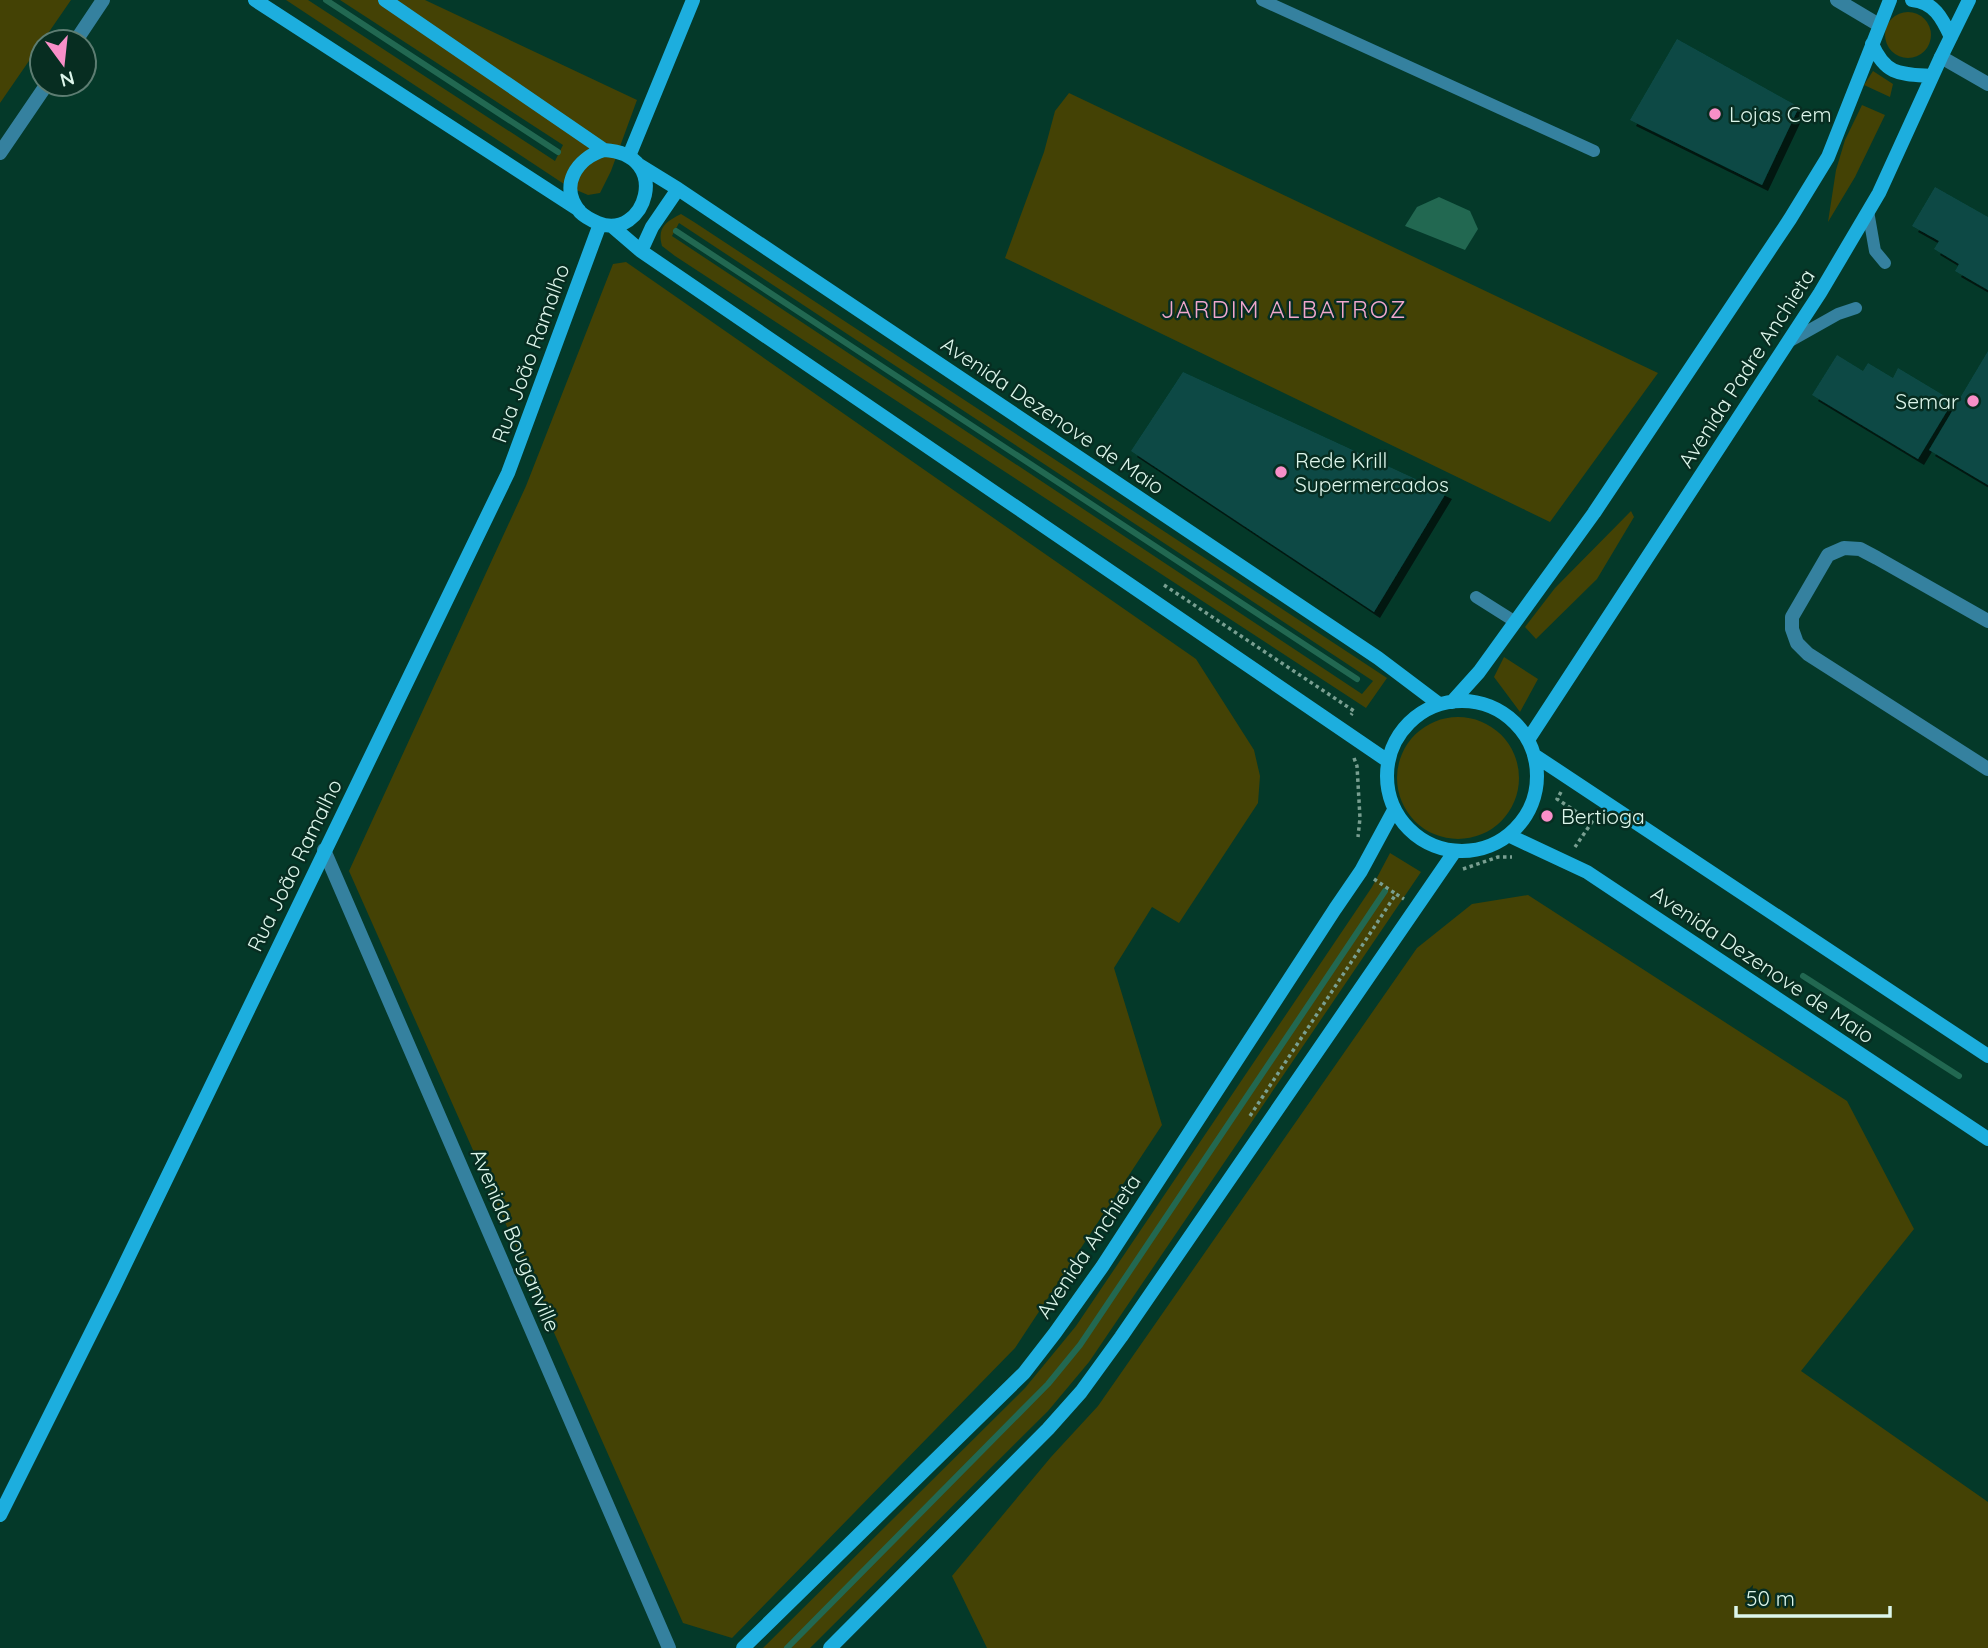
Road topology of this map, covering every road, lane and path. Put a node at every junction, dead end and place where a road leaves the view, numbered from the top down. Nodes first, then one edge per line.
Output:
1 (103, 0) edge
2 (255, 0) edge
3 (385, 0) edge
4 (693, 0) edge
5 (1262, 0) edge
6 (1837, 0) edge
7 (1904, 0) edge
8 (1912, 0) edge
9 (1969, 0) edge
10 (1888, 3) edge
11 (1879, 25) junction
12 (84, 28) edge
13 (1951, 37) junction
14 (1872, 44) junction
15 (1941, 57) junction
16 (1932, 76) junction
17 (1988, 84) edge
18 (37, 98) edge
19 (604, 150) junction
20 (1594, 151) dead end
21 (0, 153) edge
22 (634, 160) junction
23 (678, 189) junction
24 (579, 210) junction
25 (1868, 211) junction
26 (607, 225) junction
27 (641, 251) junction
28 (1885, 262) dead end
29 (1856, 308) dead end
30 (1790, 341) junction
31 (1476, 597) dead end
32 (1514, 621) junction
33 (1988, 621) edge
34 (1446, 703) junction
35 (1528, 740) junction
36 (1534, 755) junction
37 (1388, 761) junction
38 (1988, 769) edge
39 (1568, 778) junction
40 (1394, 810) junction
41 (1508, 835) junction
42 (324, 849) junction
43 (1573, 850) dead end
44 (1455, 851) junction
45 (1988, 1056) edge
46 (1988, 1139) edge
47 (0, 1515) edge
48 (668, 1648) edge
49 (744, 1648) edge
50 (830, 1648) edge

1 - 12 street
2 - 24 main road
3 - 19 main road
4 - 22 main road
5 - 20 lane
6 - 11 street
7 - 10 main road
8 - 13 main road
9 - 13 main road, Avenida Padre Anchieta
10 - 11 main road
11 - 14 main road
13 - 15 main road, Avenida Padre Anchieta
14 - 16 main road
14 - 32 main road
15 - 16 main road, Avenida Padre Anchieta
15 - 17 street
16 - 25 main road, Avenida Padre Anchieta
18 - 21 street
19 - 22 main road
19 - 24 main road
22 - 23 main road, Avenida Dezenove de Maio
22 - 26 main road
23 - 27 main road
23 - 34 main road, Avenida Dezenove de Maio
24 - 26 main road
25 - 28 lane
25 - 30 main road, Avenida Padre Anchieta
26 - 27 main road
26 - 42 main road, Rua João Ramalho
27 - 37 main road
29 - 30 lane
30 - 35 main road, Avenida Padre Anchieta
31 - 32 lane
32 - 34 main road
33 - 38 street
34 - 35 main road
34 - 37 main road
35 - 36 main road
36 - 39 main road
36 - 41 main road
37 - 40 main road
39 - 43 path
39 - 45 main road
40 - 44 main road
40 - 49 main road, Avenida Anchieta
41 - 44 main road
41 - 46 main road, Avenida Dezenove de Maio
42 - 47 main road, Rua João Ramalho
42 - 48 street, Avenida Bouganville
44 - 50 main road

